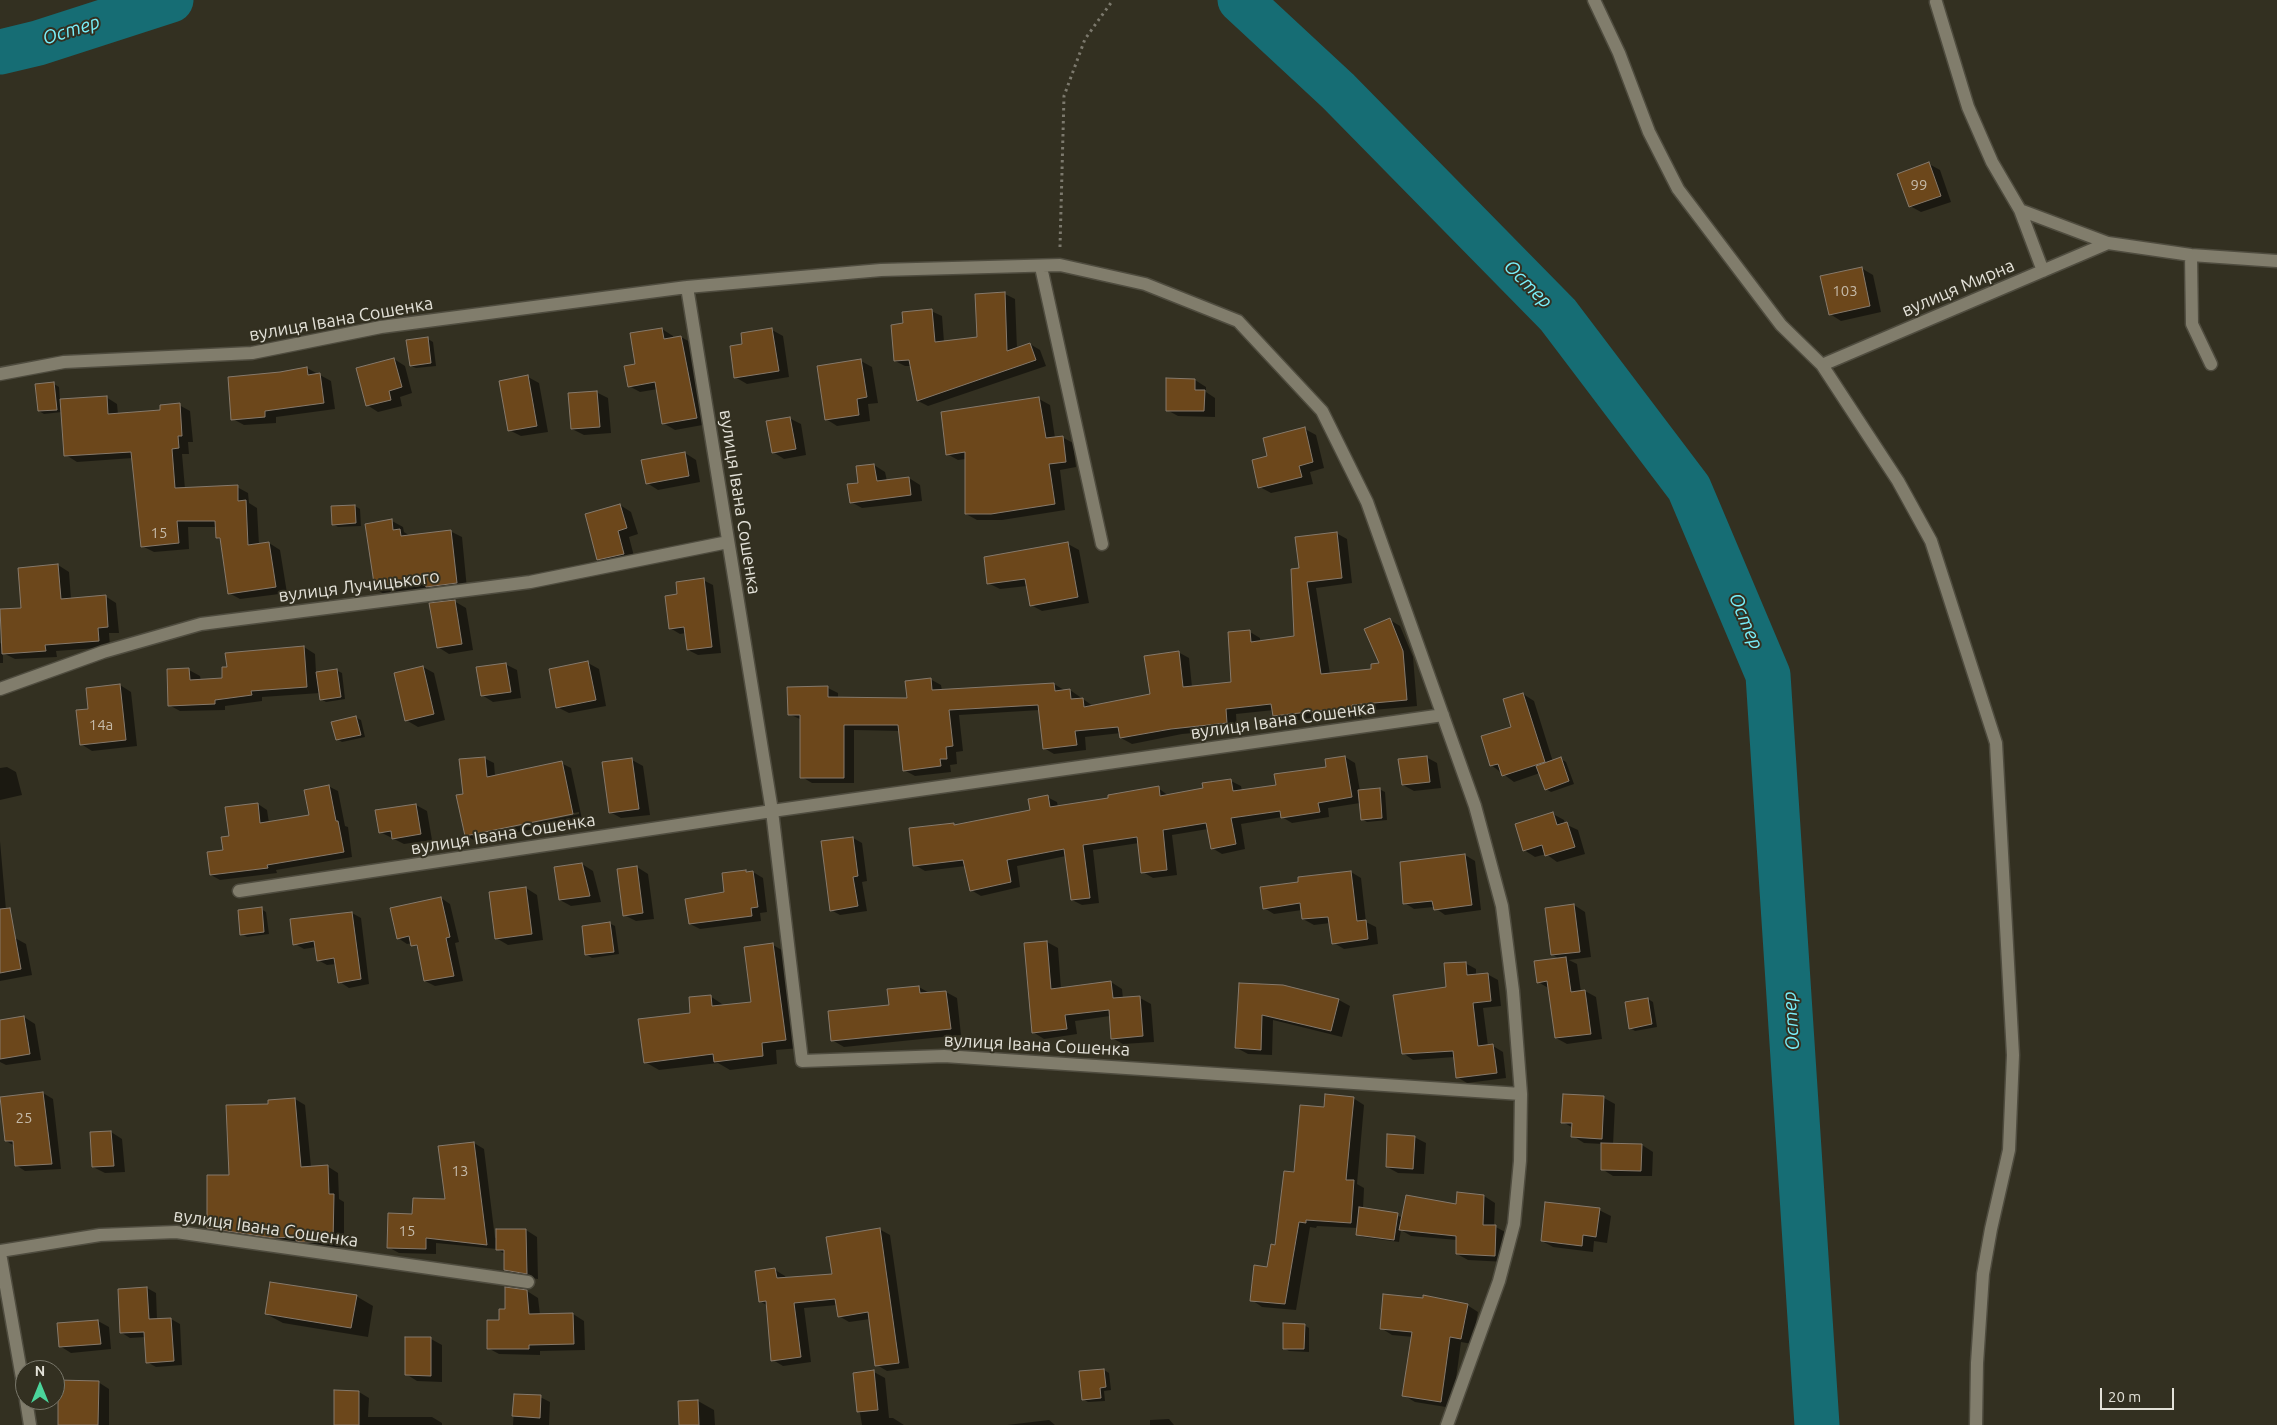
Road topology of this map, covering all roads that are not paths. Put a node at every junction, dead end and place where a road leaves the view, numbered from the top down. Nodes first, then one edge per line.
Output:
1 (1594, 0) edge
2 (1936, 2) dead end
3 (2020, 210) junction
4 (2108, 243) junction
5 (2191, 255) junction
6 (2277, 261) edge
7 (1041, 267) junction
8 (2043, 271) junction
9 (687, 287) junction
10 (2211, 364) dead end
11 (1822, 366) junction
12 (0, 374) edge
13 (728, 542) junction
14 (1102, 544) dead end
15 (0, 688) edge
16 (1443, 715) junction
17 (772, 811) junction
18 (239, 891) dead end
19 (1521, 1094) junction
20 (0, 1252) edge
21 (528, 1282) dead end
22 (19, 1360) edge
23 (28, 1410) edge
24 (30, 1425) edge
25 (1447, 1425) edge
26 (1976, 1425) edge

1 - 11 street
2 - 3 street
3 - 4 street
3 - 8 street
4 - 5 street
4 - 8 street, вулиця Мирна
5 - 6 street
5 - 10 street
7 - 9 street, вулиця Івана Сошенка
7 - 14 street
7 - 16 street, вулиця Івана Сошенка
8 - 11 street, вулиця Мирна
9 - 12 street, вулиця Івана Сошенка
9 - 13 street, вулиця Івана Сошенка
11 - 26 street
13 - 15 street, вулиця Лучицького
13 - 17 street, вулиця Івана Сошенка
16 - 17 street, вулиця Івана Сошенка
16 - 19 street, вулиця Івана Сошенка
17 - 18 street, вулиця Івана Сошенка
17 - 19 street, вулиця Івана Сошенка
19 - 25 street, вулиця Івана Сошенка
20 - 21 street, вулиця Івана Сошенка
20 - 22 street, вулиця Івана Сошенка
23 - 24 street

